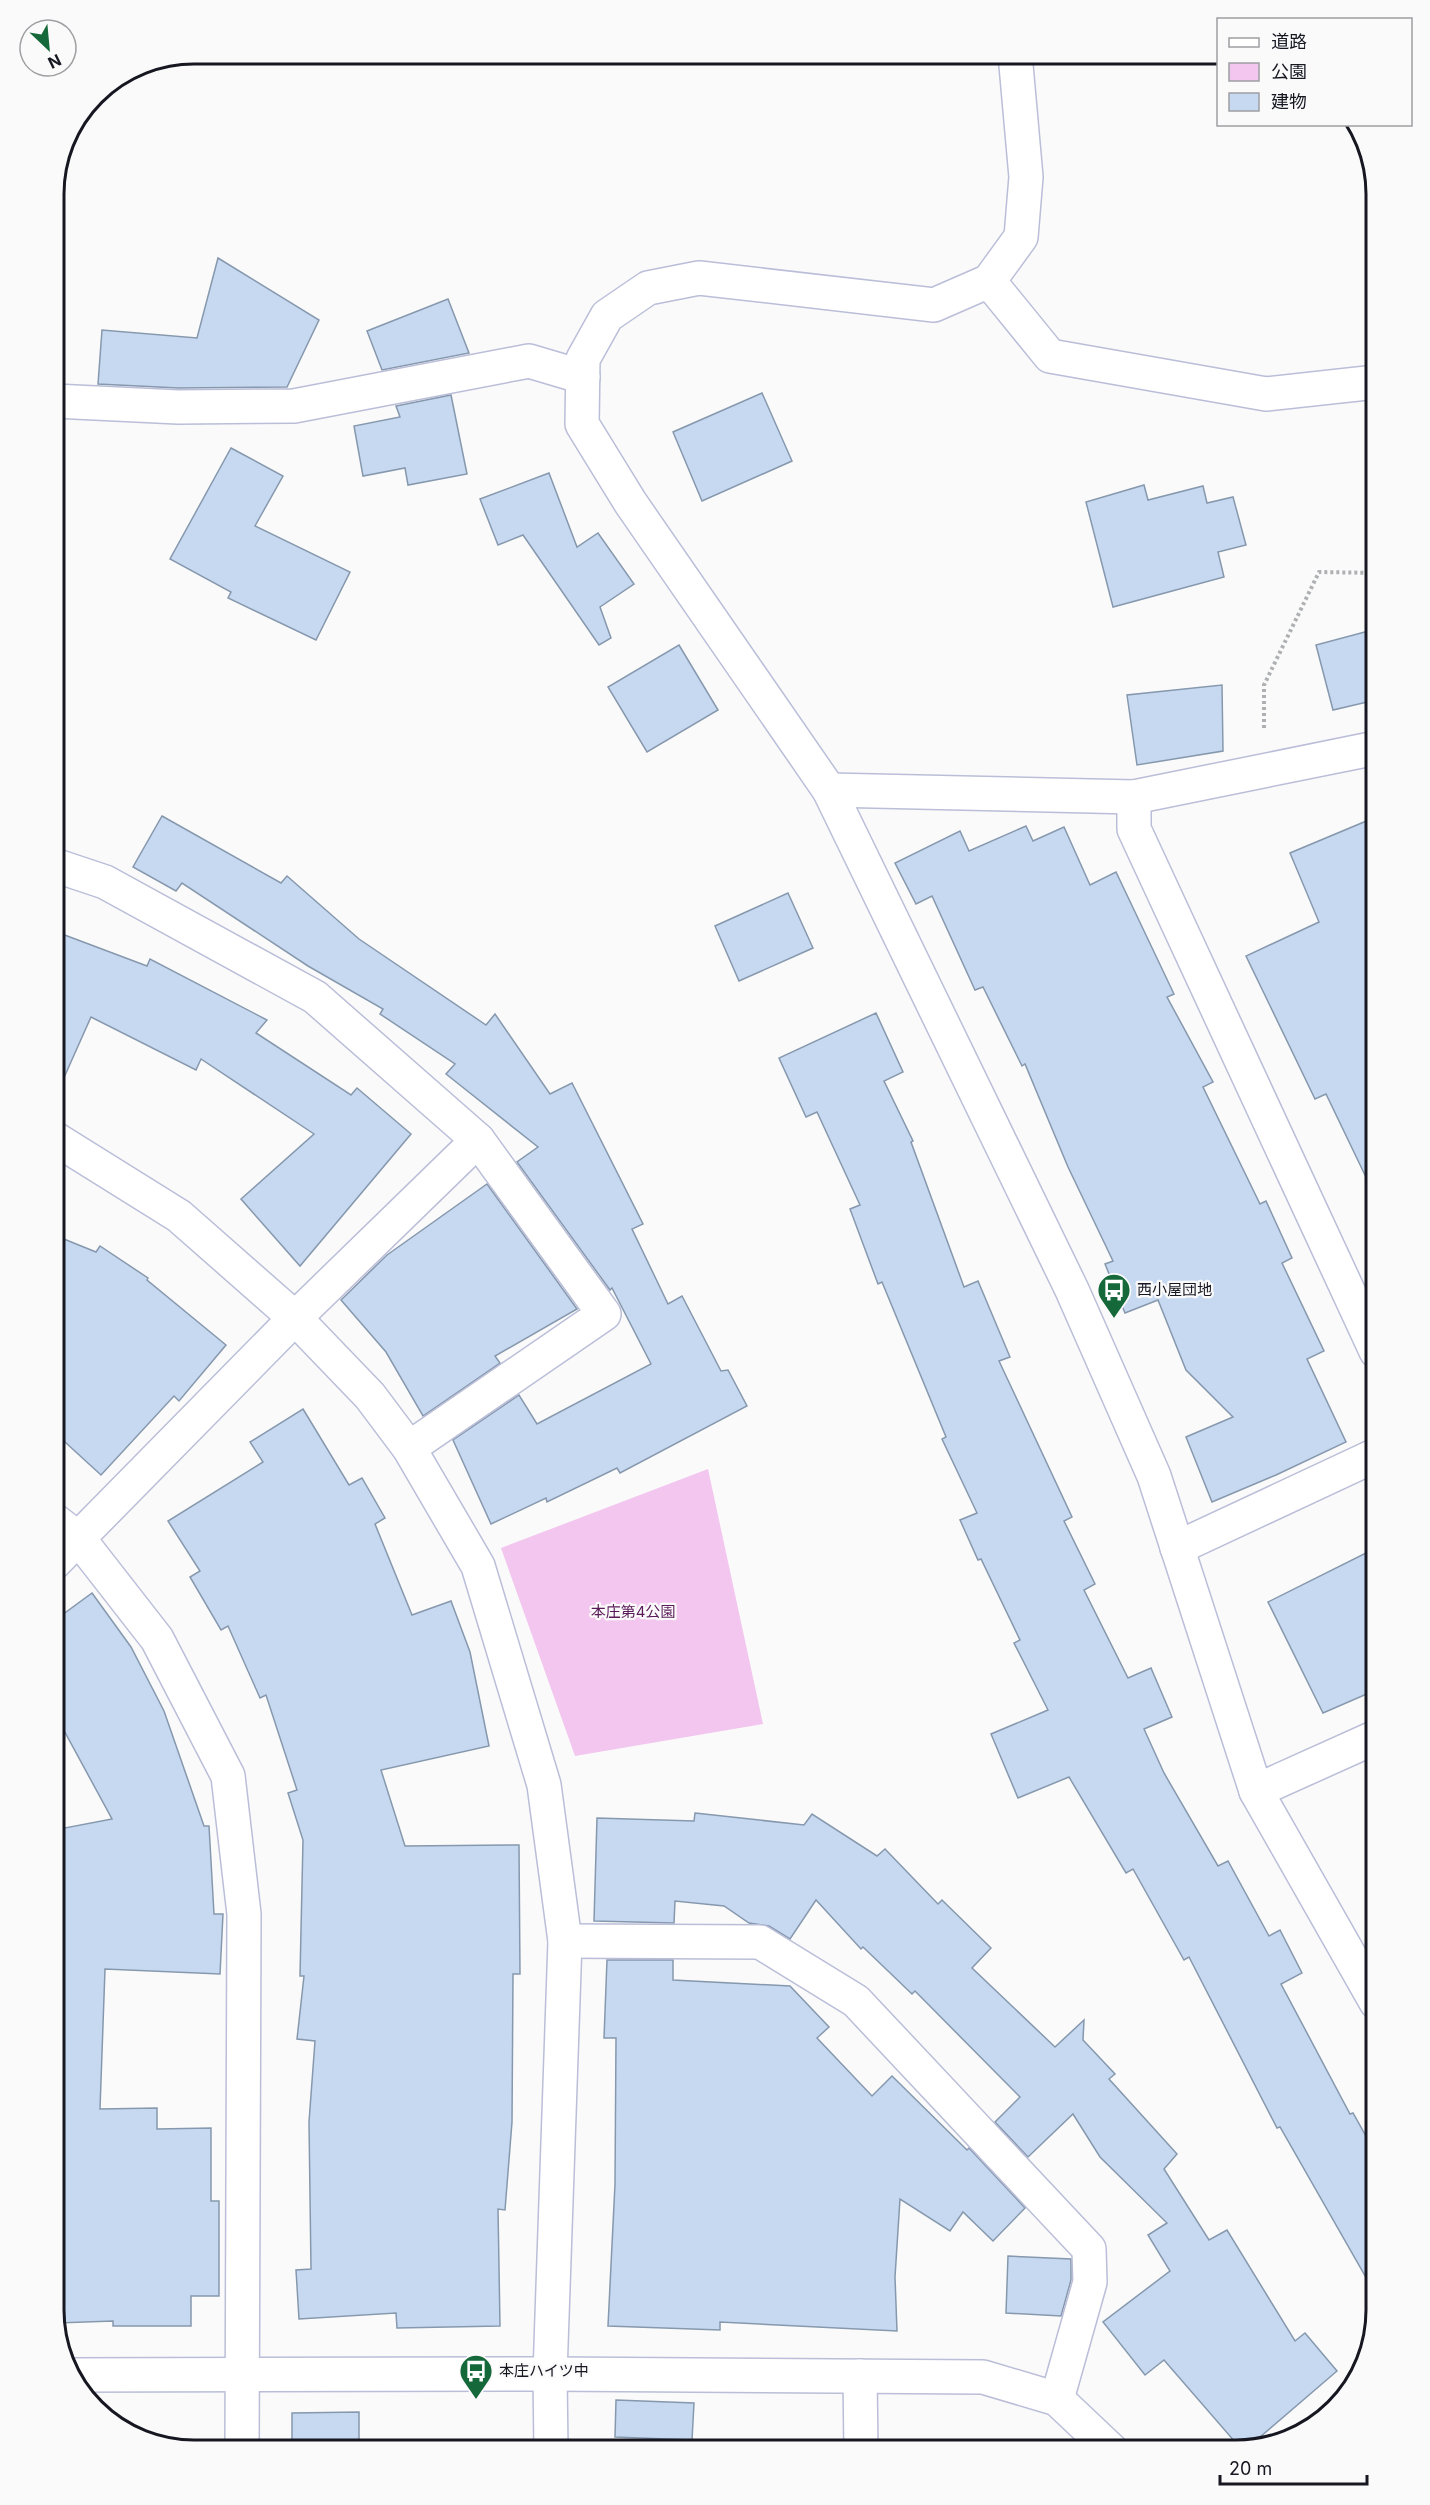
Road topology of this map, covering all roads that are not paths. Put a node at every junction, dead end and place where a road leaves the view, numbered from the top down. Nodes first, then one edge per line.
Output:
1 (1016, 65) edge
2 (988, 281) junction
3 (583, 376) junction
4 (1366, 383) edge
5 (65, 402) edge
6 (1366, 750) edge
7 (829, 790) junction
8 (1134, 797) junction
9 (65, 869) edge
10 (478, 1140) junction
11 (65, 1145) edge
12 (295, 1318) junction
13 (1366, 1329) edge
14 (409, 1448) junction
15 (1366, 1460) edge
16 (67, 1529) edge
17 (1177, 1548) junction
18 (1366, 1742) edge
19 (1256, 1791) junction
20 (565, 1941) junction
21 (1366, 1984) edge
22 (550, 2374) junction
23 (82, 2375) edge
24 (241, 2375) junction
25 (860, 2376) junction
26 (1057, 2399) junction
27 (242, 2440) edge
28 (551, 2440) edge
29 (861, 2440) edge
30 (1100, 2440) edge

1 - 2 street
2 - 3 street
2 - 4 street
3 - 5 street
3 - 7 street
6 - 8 street
7 - 8 street
7 - 17 street
8 - 13 street
9 - 10 street
10 - 12 street
10 - 14 street
11 - 12 street
12 - 14 street
12 - 16 street
14 - 20 street
15 - 17 street
16 - 24 street
17 - 19 street
18 - 19 street
19 - 21 street
20 - 22 street
20 - 26 street
22 - 24 street
22 - 25 street
22 - 28 street
23 - 24 street
24 - 27 street
25 - 26 street
25 - 29 street
26 - 30 street

